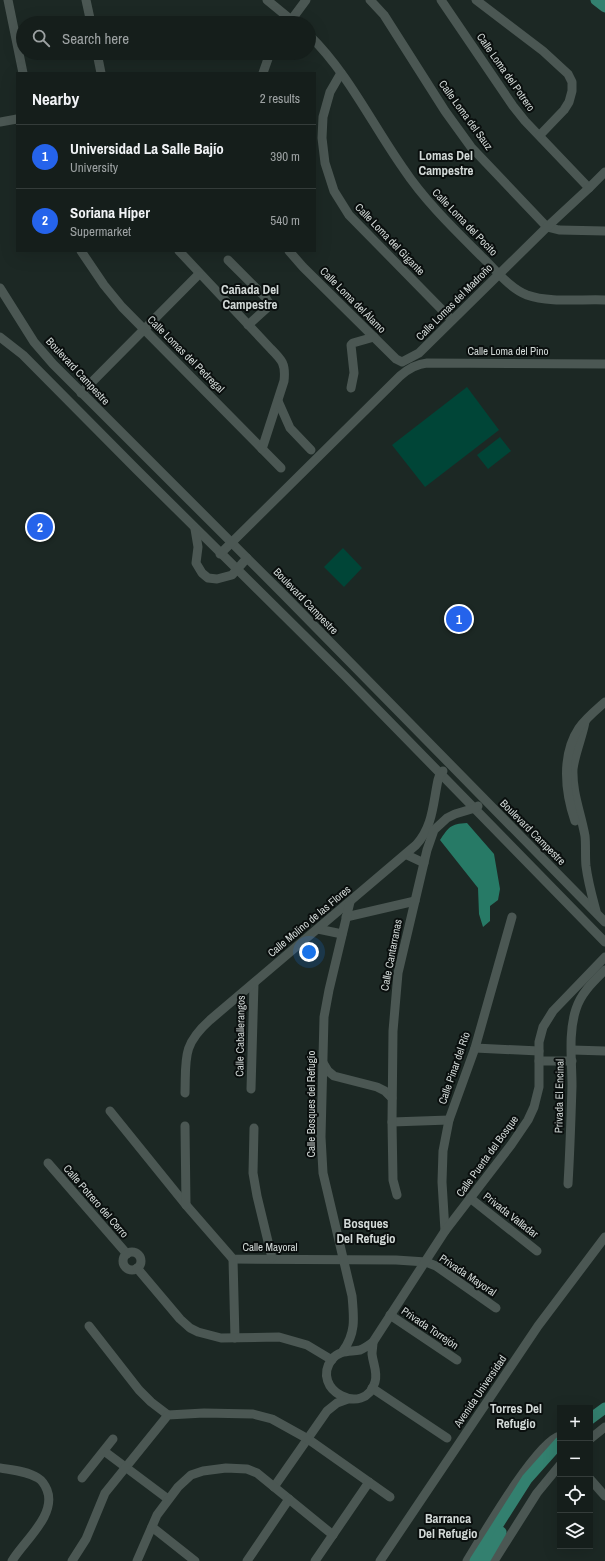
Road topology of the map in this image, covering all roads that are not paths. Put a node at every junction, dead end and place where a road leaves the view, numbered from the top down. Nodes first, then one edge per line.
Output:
1 (8, 0) edge
2 (86, 0) edge
3 (268, 0) edge
4 (306, 0) edge
5 (370, 0) edge
6 (441, 0) edge
7 (476, 0) edge
8 (596, 0) edge
9 (605, 7) edge
10 (89, 16) edge
11 (285, 16) edge
12 (296, 16) edge
13 (16, 39) edge
14 (316, 42) edge
15 (20, 60) edge
16 (98, 60) edge
17 (268, 60) edge
18 (23, 72) edge
19 (101, 72) edge
20 (263, 72) edge
21 (341, 73) junction
22 (16, 119) edge
23 (0, 122) edge
24 (540, 135) junction
25 (605, 172) edge
26 (589, 188) junction
27 (547, 226) junction
28 (605, 231) edge
29 (82, 252) edge
30 (180, 252) edge
31 (290, 252) edge
32 (228, 260) dead end
33 (199, 274) junction
34 (499, 274) junction
35 (0, 288) edge
36 (605, 300) edge
37 (452, 320) junction
38 (248, 325) junction
39 (144, 330) junction
40 (0, 337) edge
41 (374, 337) junction
42 (402, 362) joint
43 (605, 364) edge
44 (351, 388) dead end
45 (81, 393) junction
46 (278, 401) junction
47 (262, 449) junction
48 (310, 450) dead end
49 (281, 468) dead end
50 (195, 529) junction
51 (231, 543) junction
52 (220, 554) junction
53 (247, 558) junction
54 (238, 570) junction
55 (605, 702) edge
56 (449, 764) junction
57 (440, 774) junction
58 (485, 799) junction
59 (475, 808) junction
60 (407, 855) junction
61 (424, 864) junction
62 (590, 892) junction
63 (350, 902) junction
64 (416, 902) junction
65 (586, 903) junction
66 (596, 912) junction
67 (512, 917) dead end
68 (346, 918) junction
69 (584, 921) junction
70 (605, 922) edge
71 (318, 929) junction
72 (342, 934) junction
73 (605, 942) edge
74 (605, 957) edge
75 (605, 970) edge
76 (254, 983) junction
77 (562, 1001) junction
78 (576, 1008) junction
79 (475, 1048) junction
80 (572, 1050) junction
81 (539, 1051) junction
82 (605, 1051) edge
83 (322, 1061) junction
84 (539, 1061) junction
85 (572, 1061) junction
86 (392, 1077) junction
87 (377, 1087) junction
88 (251, 1089) dead end
89 (185, 1093) dead end
90 (392, 1098) junction
91 (110, 1111) dead end
92 (450, 1120) junction
93 (392, 1122) junction
94 (185, 1126) dead end
95 (254, 1128) dead end
96 (48, 1164) dead end
97 (568, 1184) dead end
98 (397, 1195) dead end
99 (470, 1198) junction
100 (186, 1205) junction
101 (445, 1231) junction
102 (605, 1237) edge
103 (537, 1251) dead end
104 (272, 1258) junction
105 (233, 1259) junction
106 (344, 1260) junction
107 (426, 1262) junction
108 (496, 1308) dead end
109 (390, 1315) junction
110 (89, 1326) dead end
111 (235, 1338) junction
112 (373, 1342) junction
113 (343, 1351) junction
114 (332, 1360) junction
115 (458, 1360) dead end
116 (331, 1387) junction
117 (372, 1388) junction
118 (348, 1399) junction
119 (605, 1408) edge
120 (327, 1411) junction
121 (168, 1415) junction
122 (593, 1417) edge
123 (605, 1417) edge
124 (593, 1425) edge
125 (605, 1427) edge
126 (593, 1437) edge
127 (447, 1438) dead end
128 (557, 1438) edge
129 (113, 1439) dead end
130 (308, 1439) junction
131 (557, 1445) edge
132 (104, 1451) junction
133 (557, 1456) edge
134 (125, 1467) junction
135 (0, 1468) edge
136 (557, 1469) edge
137 (524, 1476) junction
138 (82, 1478) dead end
139 (369, 1482) junction
140 (593, 1482) edge
141 (274, 1487) junction
142 (605, 1496) edge
143 (390, 1497) dead end
144 (168, 1499) junction
145 (289, 1499) junction
146 (152, 1526) junction
147 (490, 1529) junction
148 (333, 1534) junction
149 (12, 1561) edge
150 (72, 1561) edge
151 (137, 1561) edge
152 (195, 1561) edge
153 (247, 1561) edge
154 (315, 1561) edge
155 (380, 1561) edge
156 (467, 1561) edge
157 (475, 1561) edge
158 (484, 1561) edge
159 (494, 1561) edge

1 - 13 street
2 - 10 street
3 - 11 street
4 - 12 street
5 - 27 street, Calle Loma del Sauz
6 - 24 street, Calle Loma del Potrero
7 - 24 street
8 - 9 main road
14 - 21 street, Calle Loma del Pocito
15 - 18 street
16 - 19 street
17 - 20 street
21 - 34 street, Calle Loma del Pocito
21 - 37 street, Calle Loma del Gigante
22 - 23 street
24 - 26 street, Calle Loma del Potrero
25 - 26 street, Calle Lomas del Madroño
26 - 27 street, Calle Lomas del Madroño
27 - 28 street
27 - 34 street, Calle Lomas del Madroño
29 - 39 street, Calle Lomas del Pedregal
30 - 33 street
31 - 41 street, Calle Loma del Álamo
32 - 38 street
33 - 38 street
33 - 39 street
34 - 36 street, Calle Loma del Pocito
34 - 37 street, Calle Lomas del Madroño
35 - 45 street, Boulevard Campestre
37 - 42 street, Calle Lomas del Madroño
38 - 46 street
39 - 45 street
39 - 47 street, Calle Lomas del Pedregal
40 - 50 street
41 - 42 street, Calle Loma del Álamo
41 - 44 street
43 - 51 street, Calle Loma del Pino
45 - 51 street, Boulevard Campestre
46 - 47 street
46 - 48 street
47 - 49 street, Calle Lomas del Pedregal
50 - 52 street
50 - 54 street
51 - 52 street
51 - 53 street, Boulevard Campestre
52 - 54 street
53 - 54 street
53 - 56 street, Boulevard Campestre
54 - 57 street
55 - 62 street
56 - 57 street, Calle Molino de las Flores
56 - 58 street, Boulevard Campestre
57 - 59 street
57 - 60 street, Calle Molino de las Flores
58 - 59 street, Calle Cantarranas
58 - 65 street, Boulevard Campestre
59 - 61 street, Calle Cantarranas
59 - 69 street
60 - 61 street
60 - 63 street, Calle Molino de las Flores
61 - 64 street, Calle Cantarranas
62 - 65 street
62 - 66 street
63 - 68 street, Calle Bosques del Refugio
63 - 71 street, Calle Molino de las Flores
64 - 68 street
64 - 86 street, Calle Cantarranas
65 - 66 street, Boulevard Campestre
65 - 69 street
66 - 70 street, Boulevard Campestre
67 - 79 street, Calle Pinar del Río
68 - 72 street, Calle Bosques del Refugio
69 - 73 street
71 - 72 street
71 - 76 street, Calle Molino de las Flores
72 - 83 street, Calle Bosques del Refugio
74 - 77 street, Calle Puerta del Bosque
75 - 78 street
76 - 88 street, Calle Caballerangos
76 - 89 street, Calle Molino de las Flores
77 - 78 street
77 - 81 street, Calle Puerta del Bosque
78 - 80 street, Privada El Encinal
79 - 81 street
79 - 92 street, Calle Pinar del Río
80 - 82 street
80 - 85 street, Privada El Encinal
81 - 84 street, Calle Puerta del Bosque
83 - 87 street
83 - 106 street, Calle Bosques del Refugio
84 - 85 street
84 - 99 street, Calle Puerta del Bosque
85 - 97 street, Privada El Encinal
86 - 87 street
86 - 90 street, Calle Cantarranas
87 - 90 street
90 - 93 street, Calle Cantarranas
91 - 100 street, Calle Mayoral
92 - 93 street
92 - 101 street, Calle Pinar del Río
93 - 98 street, Calle Cantarranas
94 - 100 street
95 - 104 street
96 - 111 street, Calle Potrero del Cerro
99 - 101 street, Calle Puerta del Bosque
99 - 103 street, Privada Valladar
100 - 105 street, Calle Mayoral
101 - 107 street, Calle Puerta del Bosque
102 - 155 street, Avenida Universidad
104 - 105 street, Calle Mayoral
104 - 106 street, Calle Mayoral
105 - 111 street
106 - 107 street, Calle Mayoral
106 - 113 street, Calle Bosques del Refugio
107 - 108 street, Privada Mayoral
107 - 109 street, Calle Puerta del Bosque
109 - 112 street, Calle Puerta del Bosque
109 - 115 street, Privada Torrejón
110 - 121 street
111 - 114 street, Calle Potrero del Cerro
112 - 113 street
112 - 117 street
113 - 114 street
114 - 116 street
116 - 118 street
116 - 120 street
117 - 118 street
117 - 127 street
118 - 120 street
119 - 122 main road
120 - 130 street
121 - 130 street
121 - 134 street
123 - 124 main road
125 - 126 street
128 - 137 street
129 - 132 street
130 - 139 street
130 - 141 street
131 - 137 main road
132 - 134 street
132 - 138 street
133 - 158 main road
134 - 144 street
134 - 150 street
135 - 149 street
136 - 159 street
137 - 147 main road
139 - 143 street
139 - 148 street
140 - 142 street
141 - 144 street
141 - 145 street
144 - 146 street
145 - 148 street
145 - 153 street
146 - 151 street
146 - 152 street
147 - 156 street
147 - 157 main road
148 - 154 street

